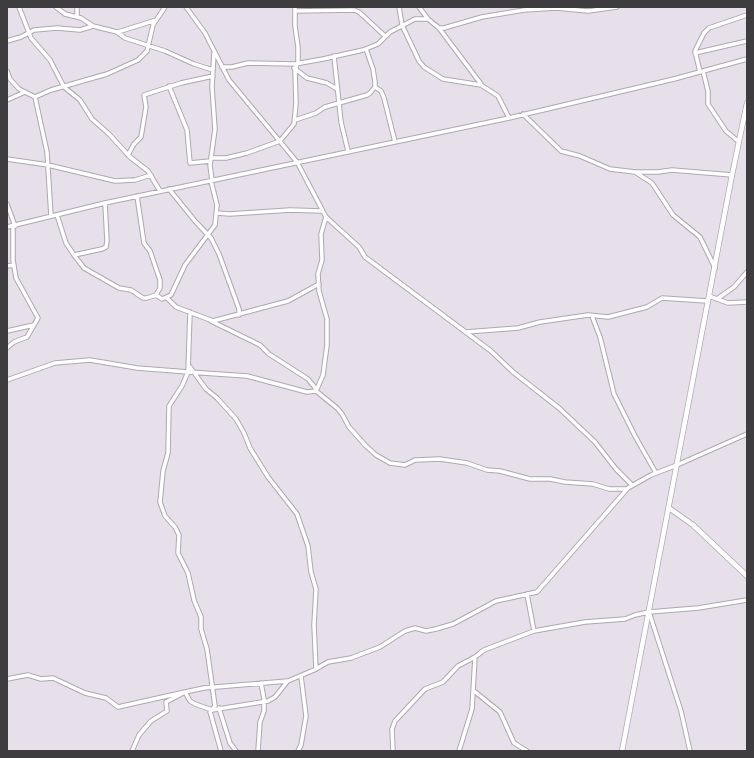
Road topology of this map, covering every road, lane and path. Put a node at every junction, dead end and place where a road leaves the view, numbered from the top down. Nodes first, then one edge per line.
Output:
1 (19, 7) edge
2 (56, 7) edge
3 (77, 7) edge
4 (165, 7) edge
5 (186, 7) edge
6 (400, 7) edge
7 (419, 7) edge
8 (555, 7) edge
9 (617, 7) edge
10 (339, 8) edge
11 (295, 9) edge
12 (747, 15) edge
13 (77, 17) junction
14 (428, 19) junction
15 (156, 20) junction
16 (402, 25) junction
17 (93, 26) junction
18 (439, 28) junction
19 (29, 32) junction
20 (117, 32) junction
21 (385, 36) junction
22 (7, 41) edge
23 (747, 41) edge
24 (149, 46) junction
25 (366, 49) junction
26 (214, 52) junction
27 (695, 53) junction
28 (334, 56) junction
29 (747, 59) edge
30 (297, 63) junction
31 (290, 64) junction
32 (222, 67) junction
33 (296, 69) junction
34 (213, 70) junction
35 (7, 71) edge
36 (701, 71) junction
37 (212, 76) junction
38 (169, 86) junction
39 (64, 87) junction
40 (375, 87) junction
41 (483, 87) junction
42 (337, 89) junction
43 (25, 92) junction
44 (36, 97) junction
45 (7, 100) edge
46 (339, 103) junction
47 (747, 103) edge
48 (523, 114) junction
49 (746, 116) edge
50 (509, 118) junction
51 (295, 120) junction
52 (280, 141) junction
53 (395, 142) junction
54 (740, 142) junction
55 (348, 151) junction
56 (128, 155) junction
57 (7, 159) edge
58 (211, 160) junction
59 (297, 162) junction
60 (48, 165) junction
61 (635, 172) junction
62 (151, 175) junction
63 (732, 175) junction
64 (211, 181) junction
65 (169, 189) junction
66 (160, 191) junction
67 (137, 196) junction
68 (105, 203) junction
69 (7, 204) edge
70 (322, 211) junction
71 (216, 213) junction
72 (58, 215) junction
73 (51, 216) junction
74 (326, 217) junction
75 (14, 226) junction
76 (7, 227) edge
77 (208, 235) junction
78 (74, 255) junction
79 (14, 265) junction
80 (7, 266) edge
81 (715, 268) junction
82 (747, 272) edge
83 (318, 284) junction
84 (156, 295) junction
85 (709, 296) junction
86 (167, 298) junction
87 (717, 299) junction
88 (707, 301) junction
89 (747, 302) edge
90 (190, 312) junction
91 (241, 314) junction
92 (592, 316) junction
93 (211, 321) junction
94 (34, 325) junction
95 (7, 332) edge
96 (466, 332) junction
97 (7, 348) edge
98 (190, 367) junction
99 (188, 372) junction
100 (193, 373) junction
101 (7, 380) edge
102 (316, 390) junction
103 (747, 434) edge
104 (677, 465) junction
105 (656, 473) junction
106 (632, 485) junction
107 (626, 489) junction
108 (669, 508) junction
109 (747, 576) edge
110 (527, 594) junction
111 (747, 600) edge
112 (649, 612) junction
113 (534, 631) junction
114 (475, 657) junction
115 (316, 669) junction
116 (301, 676) junction
117 (7, 679) edge
118 (288, 681) junction
119 (261, 683) junction
120 (213, 688) junction
121 (474, 690) junction
122 (185, 692) junction
123 (264, 702) junction
124 (219, 708) junction
125 (212, 710) junction
126 (132, 751) edge
127 (221, 751) edge
128 (236, 751) edge
129 (258, 751) edge
130 (298, 751) edge
131 (393, 751) edge
132 (459, 751) edge
133 (527, 751) edge
134 (622, 751) edge
135 (690, 751) edge

1 - 19 street
2 - 13 street
3 - 13 street
4 - 15 street
5 - 26 street
6 - 16 street
7 - 14 street
8 - 9 street
8 - 18 street
10 - 11 street
10 - 21 street
11 - 30 street
12 - 27 street
13 - 17 street
14 - 16 street
14 - 18 street
15 - 20 street
15 - 24 street
16 - 21 street
16 - 41 street
17 - 19 street
17 - 20 street
18 - 41 street
19 - 22 street
19 - 39 street
20 - 24 street
21 - 25 street
23 - 27 street
24 - 34 street
24 - 39 street
25 - 28 street
25 - 40 street
26 - 32 street
26 - 34 street
27 - 36 street
28 - 30 street
28 - 42 street
29 - 36 street
30 - 31 street
30 - 33 street
31 - 32 street
31 - 33 street
32 - 52 street
33 - 42 street
33 - 51 street
34 - 37 street
35 - 43 street
36 - 48 street
36 - 54 street
37 - 38 street
37 - 58 street
38 - 56 street
38 - 58 street
39 - 44 street
39 - 56 street
40 - 46 street
40 - 53 street
41 - 50 street
42 - 46 street
43 - 44 street
43 - 45 street
44 - 60 street
46 - 51 street
46 - 55 street
47 - 49 street
48 - 50 street
48 - 61 street
49 - 54 street
50 - 53 street
51 - 52 street
52 - 58 street
52 - 59 street
53 - 55 street
54 - 63 street
55 - 59 street
56 - 62 street
57 - 60 street
58 - 64 street
59 - 64 street
59 - 70 street
60 - 62 street
60 - 73 street
61 - 63 street
61 - 81 street
62 - 66 street
63 - 81 street
64 - 65 street
64 - 71 street
65 - 66 street
65 - 77 street
66 - 67 street
67 - 68 street
67 - 84 street
68 - 72 street
68 - 78 street
69 - 75 street
70 - 71 street
70 - 74 street
71 - 77 street
72 - 73 street
72 - 78 street
73 - 75 street
74 - 83 street
74 - 96 street
75 - 76 street
75 - 79 street
77 - 86 street
77 - 91 street
78 - 84 street
79 - 80 street
79 - 94 street
81 - 85 street
82 - 87 street
83 - 91 street
83 - 102 street
84 - 86 street
85 - 87 street
85 - 88 street
86 - 90 street
87 - 89 street
88 - 92 street
88 - 104 street
90 - 93 street
90 - 98 street
91 - 93 street
92 - 96 street
92 - 105 street
93 - 102 street
94 - 95 street
94 - 97 street
96 - 106 street
98 - 99 street
98 - 100 street
99 - 100 street
99 - 101 street
99 - 120 street
100 - 102 street
100 - 115 street
102 - 107 street
103 - 104 street
104 - 105 street
104 - 108 street
105 - 106 street
106 - 107 street
107 - 110 street
108 - 109 street
108 - 112 street
110 - 113 street
110 - 115 street
111 - 112 street
112 - 113 street
112 - 134 street
112 - 135 street
113 - 114 street
114 - 121 street
114 - 131 street
115 - 116 street
116 - 118 street
116 - 130 street
117 - 122 street
118 - 119 street
118 - 123 street
119 - 120 street
119 - 123 street
120 - 122 street
120 - 125 street
121 - 132 street
121 - 133 street
122 - 125 street
122 - 126 street
123 - 124 street
123 - 129 street
124 - 125 street
124 - 128 street
125 - 127 street

